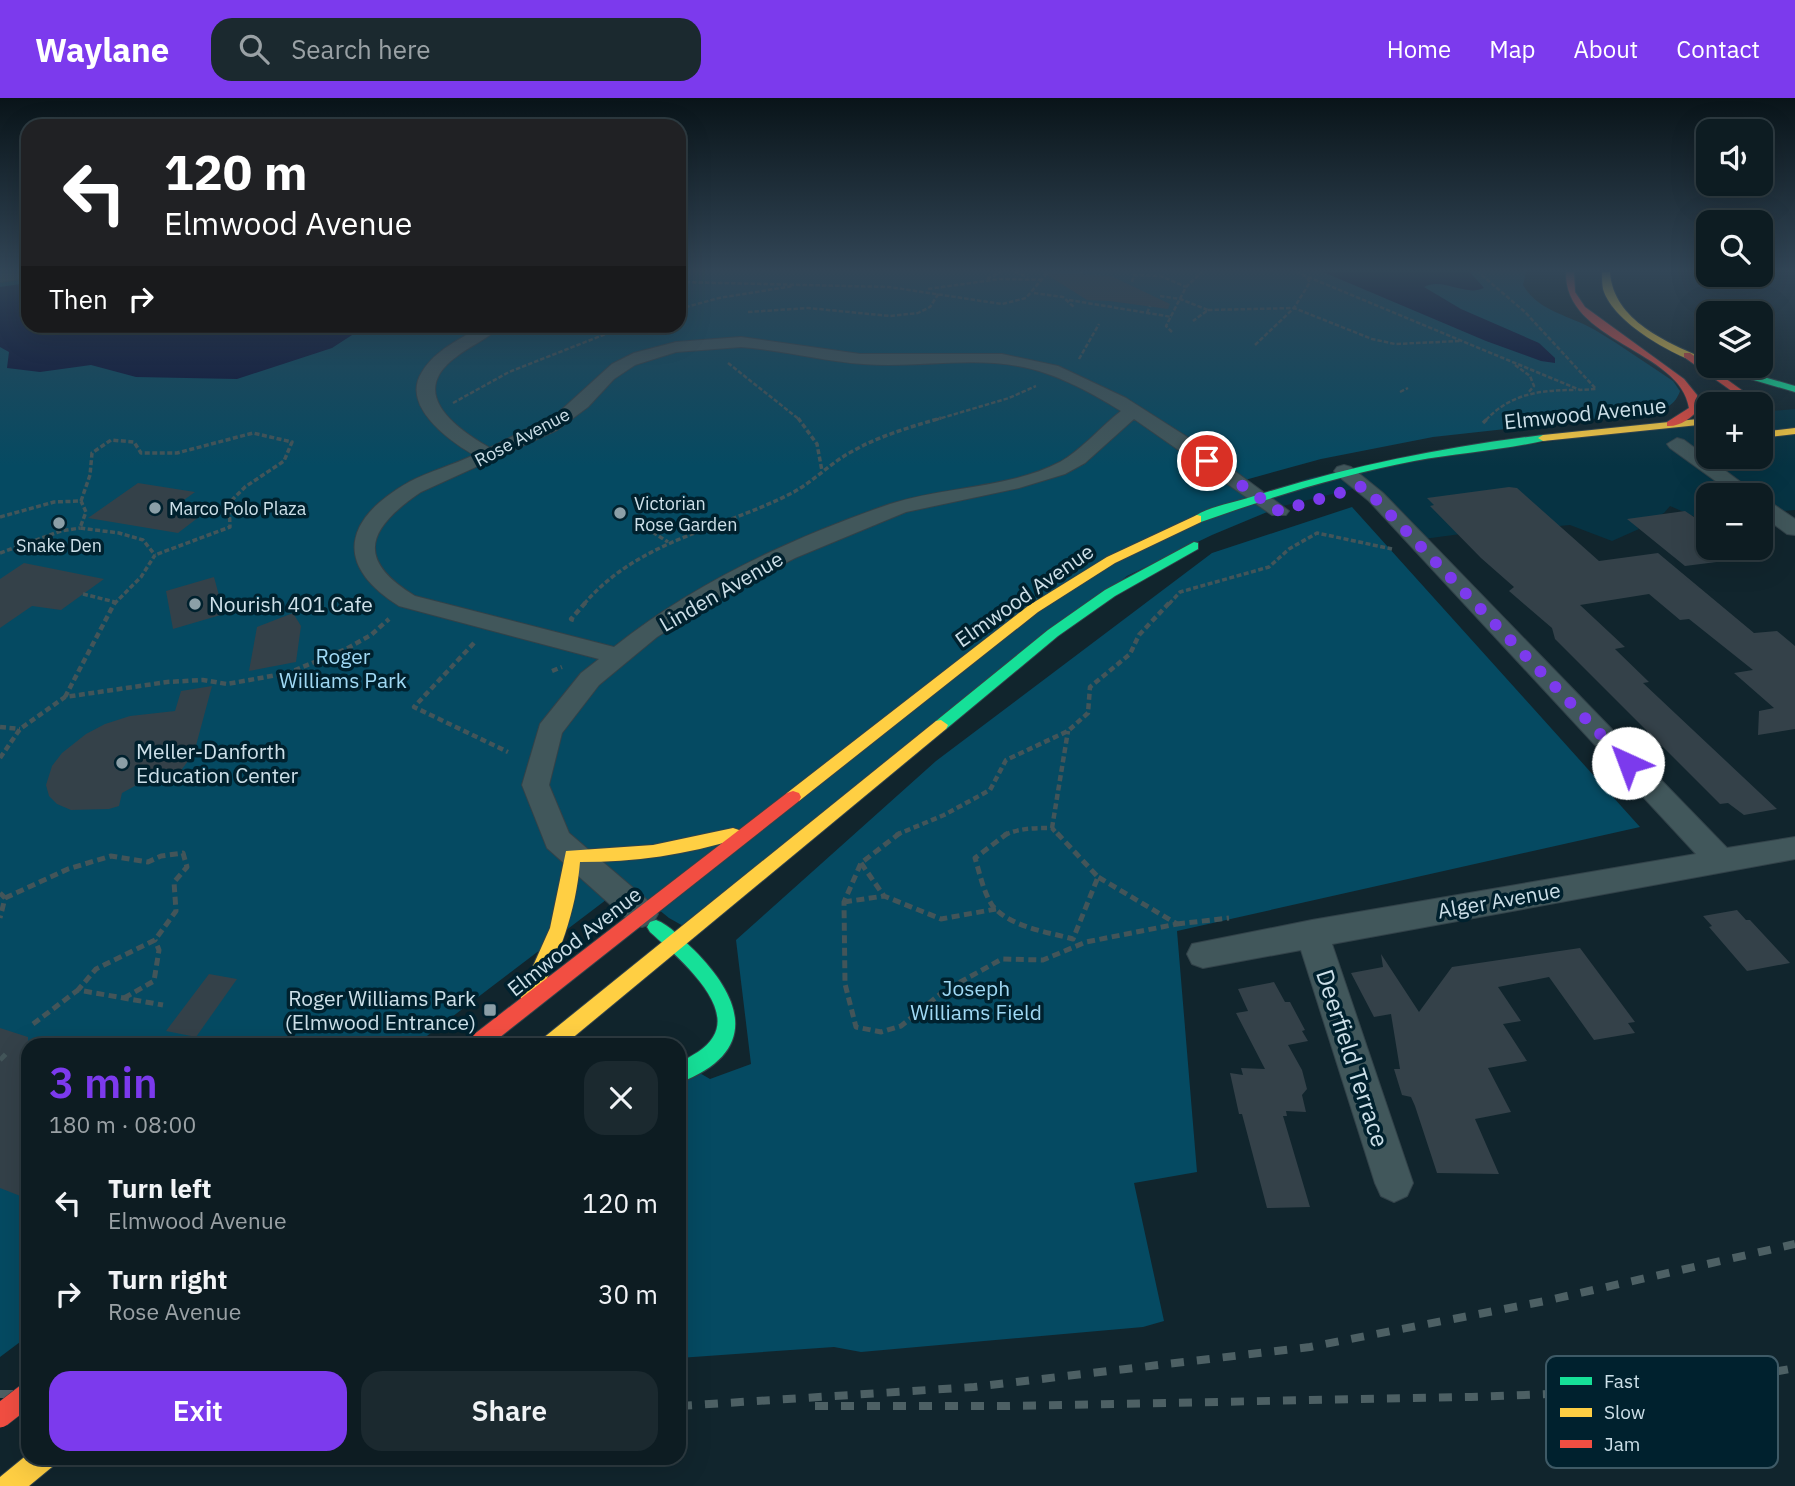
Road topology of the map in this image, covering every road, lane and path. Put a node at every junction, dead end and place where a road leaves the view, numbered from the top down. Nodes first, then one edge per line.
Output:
1 (477, 337) edge
2 (599, 337) edge
3 (1093, 337) edge
4 (1264, 337) edge
5 (1366, 337) edge
6 (1451, 337) edge
7 (1549, 337) edge
8 (1619, 337) edge
9 (1657, 337) edge
10 (1461, 341) junction
11 (695, 344) junction
12 (1255, 345) dead end
13 (1687, 355) junction
14 (1696, 358) edge
15 (1512, 362) junction
16 (1061, 372) junction
17 (1757, 378) edge
18 (1408, 388) dead end
19 (1795, 389) edge
20 (1580, 390) junction
21 (1399, 392) dead end
22 (1737, 392) edge
23 (1528, 393) junction
24 (445, 408) dead end
25 (1132, 411) junction
26 (1696, 422) edge
27 (1671, 424) junction
28 (1483, 430) dead end
29 (1795, 431) edge
30 (1773, 434) edge
31 (1696, 442) edge
32 (1670, 445) joint
33 (489, 456) junction
34 (822, 471) junction
35 (1358, 483) junction
36 (1729, 483) edge
37 (1256, 495) junction
38 (81, 501) junction
39 (1278, 511) dead end
40 (1773, 513) edge
41 (0, 517) edge
42 (640, 524) dead end
43 (80, 528) junction
44 (1795, 529) edge
45 (1210, 538) dead end
46 (668, 542) junction
47 (1424, 547) junction
48 (0, 553) edge
49 (155, 555) junction
50 (83, 594) dead end
51 (115, 602) junction
52 (390, 618) dead end
53 (580, 622) dead end
54 (474, 642) dead end
55 (618, 656) junction
56 (562, 667) dead end
57 (552, 671) dead end
58 (65, 697) junction
59 (0, 727) edge
60 (20, 729) junction
61 (1068, 731) junction
62 (508, 752) dead end
63 (0, 758) edge
64 (764, 818) junction
65 (1052, 828) junction
66 (1795, 848) edge
67 (572, 856) junction
68 (1721, 861) junction
69 (861, 863) junction
70 (1098, 877) junction
71 (0, 893) edge
72 (884, 896) junction
73 (5, 898) junction
74 (844, 902) junction
75 (996, 909) junction
76 (642, 914) junction
77 (0, 918) edge
78 (1312, 933) junction
79 (155, 940) junction
80 (673, 943) junction
81 (1203, 954) dead end
82 (78, 990) junction
83 (124, 999) junction
84 (163, 1005) dead end
85 (520, 1009) junction
86 (33, 1024) dead end
87 (484, 1038) edge
88 (558, 1038) edge
89 (7, 1053) dead end
90 (0, 1060) edge
91 (686, 1069) edge
92 (1394, 1183) dead end
93 (21, 1400) edge
94 (0, 1416) edge
95 (34, 1465) edge
96 (9, 1486) edge

1 - 33 street
2 - 24 path
3 - 16 path
4 - 12 path
5 - 10 path
6 - 10 path
7 - 20 path
8 - 27 main road
9 - 13 main road
10 - 15 path
11 - 16 street, Rose Avenue
11 - 33 street, Rose Avenue
11 - 34 path
13 - 14 main road
13 - 22 main road
15 - 20 path
15 - 23 path
16 - 25 street, Rose Avenue
16 - 34 path
17 - 19 main road
18 - 21 path
20 - 23 path
23 - 28 path
25 - 37 street, Rose Avenue
25 - 55 street, Linden Avenue
26 - 27 main road, Elmwood Avenue
27 - 35 main road, Elmwood Avenue
29 - 30 main road
31 - 32 main road, Elmwood Avenue
32 - 36 street
33 - 55 street, Rose Avenue
34 - 46 path
35 - 37 main road, Elmwood Avenue
35 - 47 street
37 - 39 street, Rose Avenue
37 - 64 main road, Elmwood Avenue
38 - 41 path
38 - 43 path
38 - 49 path
40 - 44 street
42 - 46 path
43 - 48 path
43 - 49 path
45 - 80 main road
46 - 53 path
47 - 61 path
47 - 68 street
49 - 51 path
50 - 51 path
51 - 58 path
52 - 58 path
54 - 62 path
55 - 67 street, Linden Avenue
56 - 57 path
58 - 60 path
59 - 60 path
60 - 63 path
61 - 65 path
61 - 69 path
64 - 67 main road
64 - 76 main road, Elmwood Avenue
65 - 70 path
65 - 75 path
66 - 68 street, Alger Avenue
67 - 76 street, Linden Avenue
67 - 85 main road
68 - 78 street, Alger Avenue
69 - 72 path
69 - 74 path
70 - 74 path
70 - 75 path
71 - 73 path
72 - 74 path
72 - 75 path
73 - 77 path
73 - 79 path
76 - 80 main road
76 - 85 main road, Elmwood Avenue
78 - 81 street, Alger Avenue
78 - 92 street, Deerfield Terrace
79 - 82 path
79 - 83 path
80 - 88 main road
80 - 91 main road
82 - 83 path
82 - 86 path
83 - 84 path
85 - 87 main road, Elmwood Avenue
89 - 90 path
93 - 94 main road, bridge
95 - 96 main road

